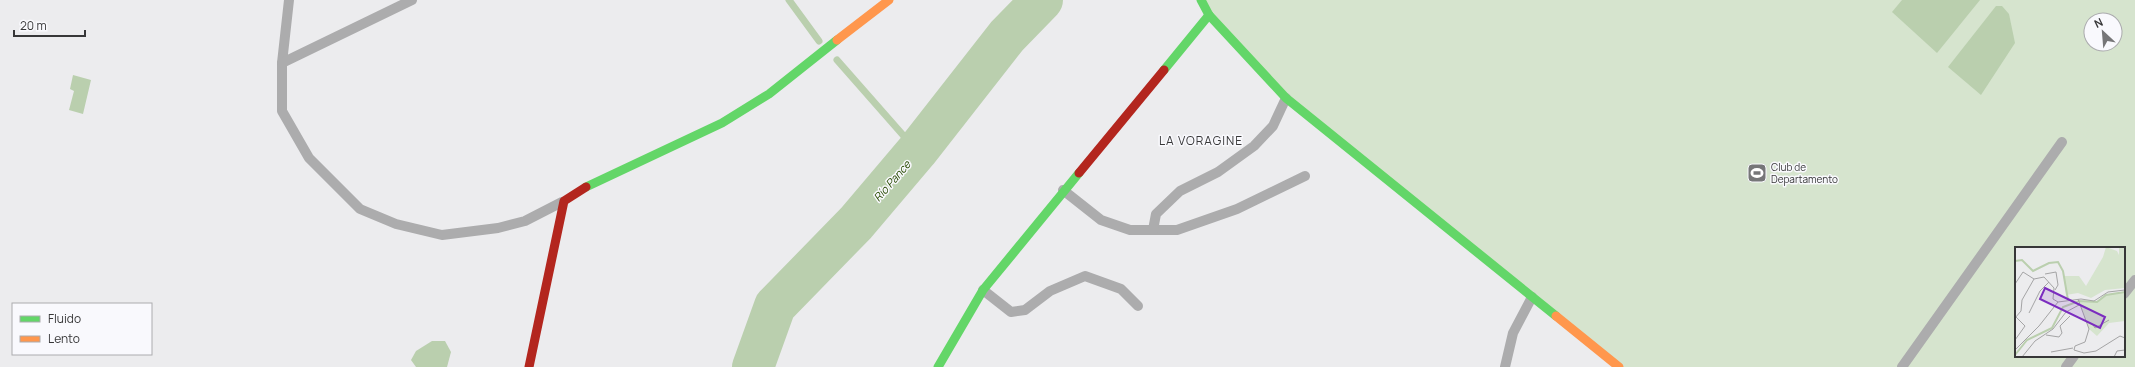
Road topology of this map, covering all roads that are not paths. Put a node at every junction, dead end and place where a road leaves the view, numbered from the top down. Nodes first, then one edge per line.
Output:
1 (288, 0) edge
2 (412, 0) edge
3 (889, 0) edge
4 (1201, 0) edge
5 (1210, 15) junction
6 (282, 63) junction
7 (1286, 98) junction
8 (2062, 142) dead end
9 (1306, 176) dead end
10 (1063, 190) junction
11 (564, 201) junction
12 (1153, 230) junction
13 (2135, 280) edge
14 (983, 290) junction
15 (2125, 293) edge
16 (1532, 296) junction
17 (1138, 306) dead end
18 (2073, 357) edge
19 (529, 367) edge
20 (938, 367) edge
21 (1505, 367) edge
22 (1619, 367) edge
23 (1902, 367) edge
24 (2066, 367) edge

1 - 6 lane
2 - 6 lane
3 - 11 street
4 - 5 street
5 - 7 street
5 - 10 street
6 - 11 lane
7 - 12 lane
7 - 16 street
8 - 23 lane
9 - 12 lane
10 - 12 lane
10 - 14 street
11 - 19 street
13 - 15 lane
14 - 17 lane
14 - 20 street
16 - 21 lane
16 - 22 street
18 - 24 lane

